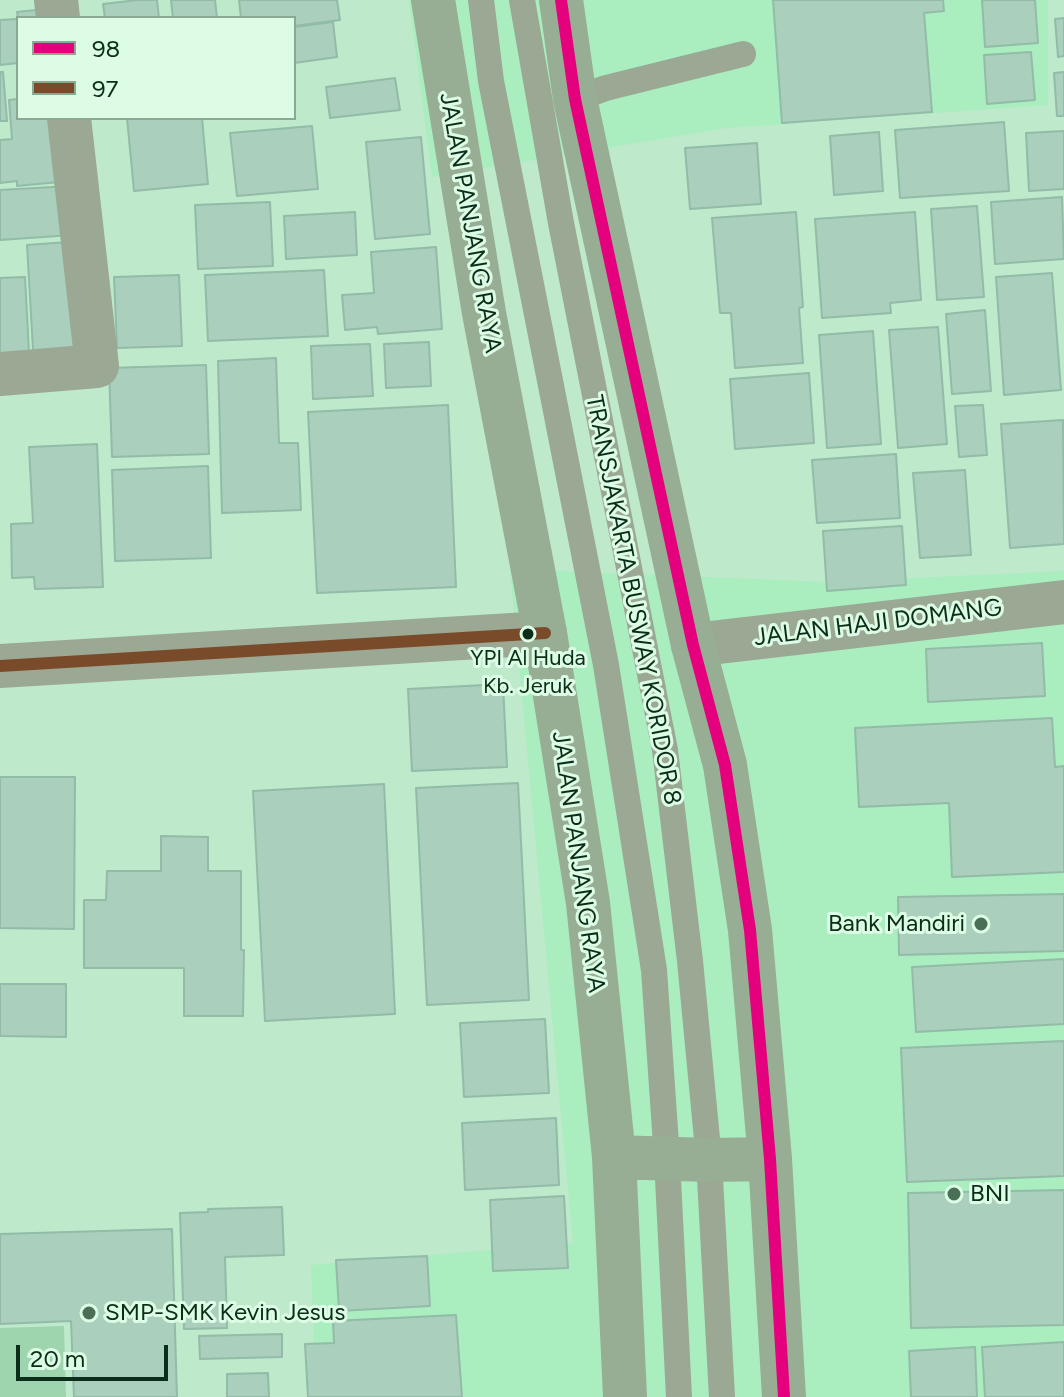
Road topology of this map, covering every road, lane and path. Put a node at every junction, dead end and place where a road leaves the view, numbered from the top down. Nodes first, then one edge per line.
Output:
1 (433, 0) edge
2 (481, 0) edge
3 (522, 0) edge
4 (561, 0) edge
5 (743, 54) dead end
6 (575, 99) junction
7 (69, 120) edge
8 (0, 374) edge
9 (1064, 602) edge
10 (545, 633) junction
11 (693, 645) junction
12 (0, 666) edge
13 (614, 1157) junction
14 (688, 1159) junction
15 (770, 1159) junction
16 (625, 1397) edge
17 (679, 1397) edge
18 (722, 1397) edge
19 (784, 1397) edge

1 - 10 main road, JALAN PANJANG RAYA
2 - 14 lane, TRANSJAKARTA BUSWAY KORIDOR 8
3 - 14 lane, TRANSJAKARTA BUSWAY KORIDOR 8
4 - 6 main road
5 - 6 lane
6 - 11 main road
7 - 8 street
9 - 11 street, JALAN HAJI DOMANG
10 - 12 street
10 - 13 main road, JALAN PANJANG RAYA
11 - 15 main road
13 - 14 main road
13 - 16 main road, JALAN PANJANG RAYA
14 - 15 main road
14 - 17 lane, TRANSJAKARTA BUSWAY KORIDOR 8
14 - 18 lane, TRANSJAKARTA BUSWAY KORIDOR 8
15 - 19 main road

